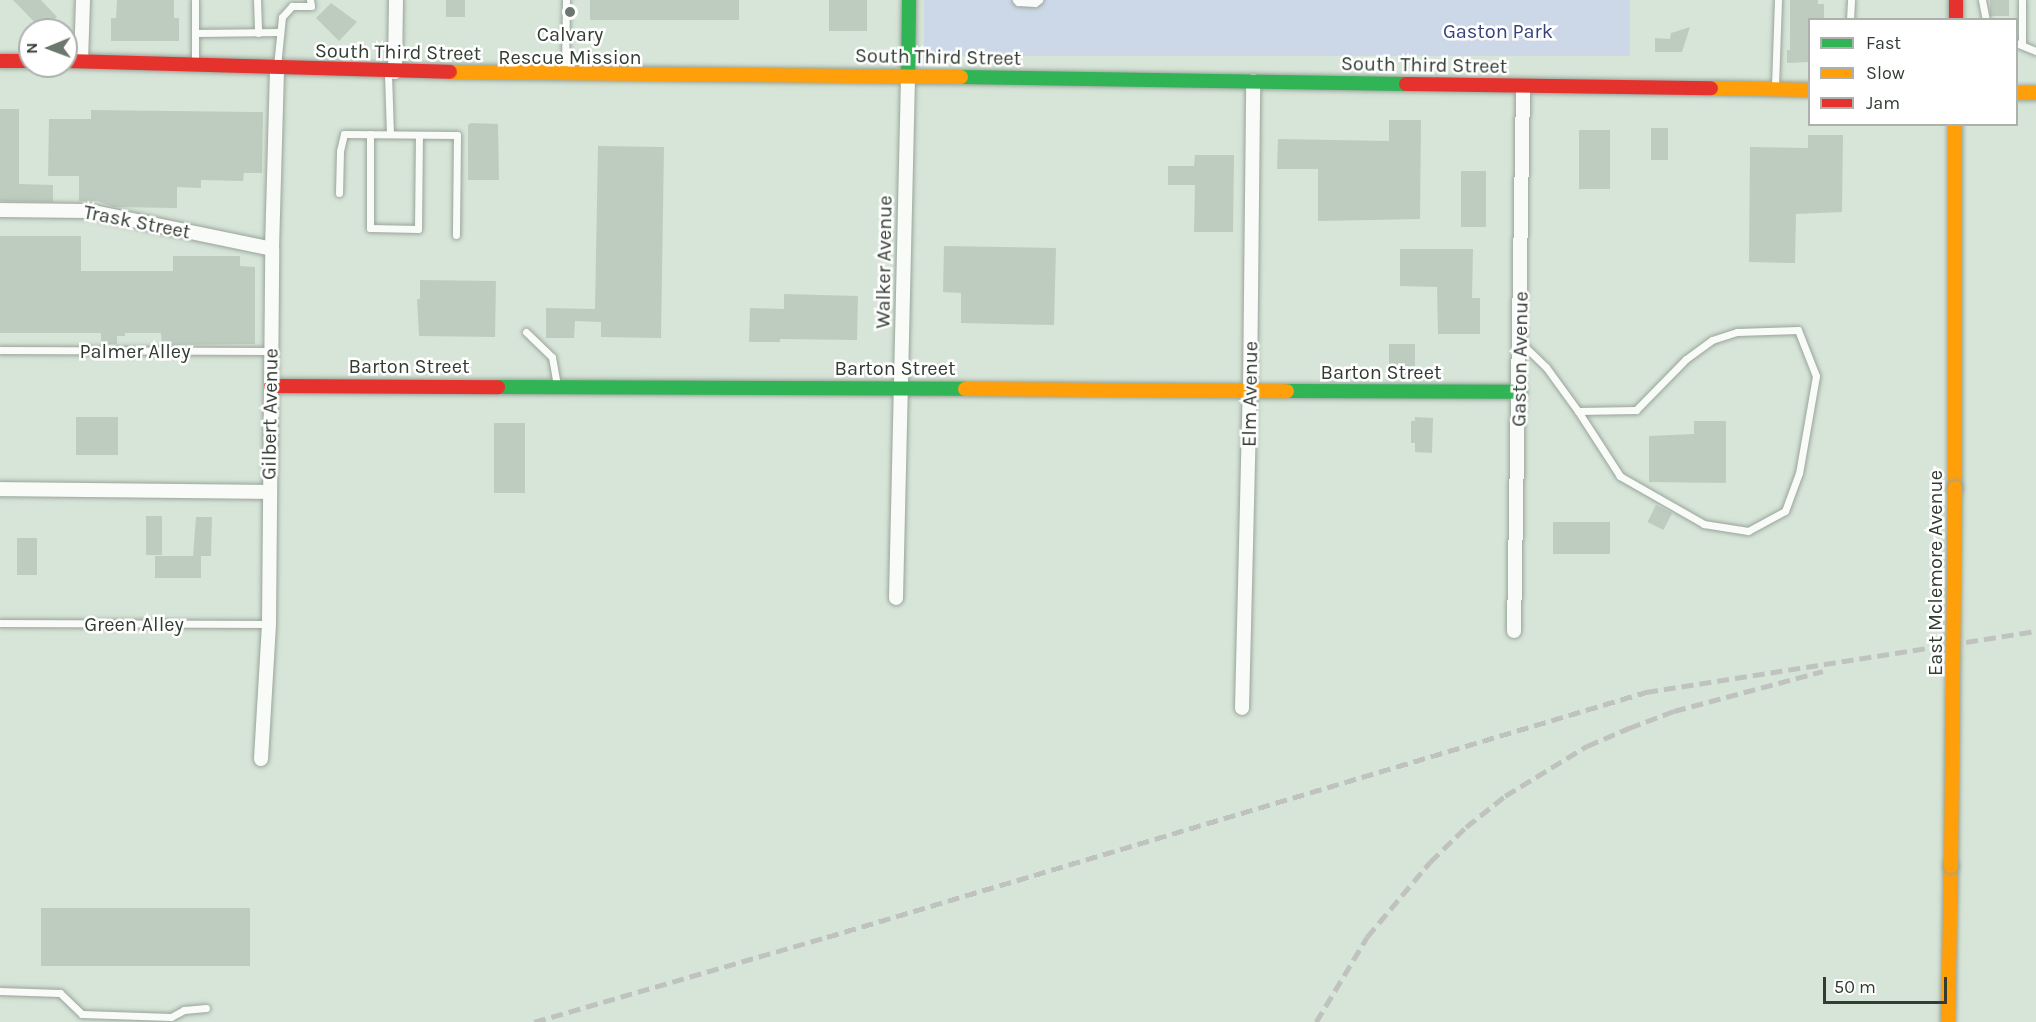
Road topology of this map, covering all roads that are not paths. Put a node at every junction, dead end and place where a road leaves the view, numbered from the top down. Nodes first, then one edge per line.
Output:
1 (82, 0) edge
2 (195, 0) edge
3 (257, 0) edge
4 (310, 0) edge
5 (396, 0) edge
6 (566, 0) edge
7 (909, 0) edge
8 (1016, 0) edge
9 (1039, 0) edge
10 (1778, 0) edge
11 (1851, 0) edge
12 (1956, 0) edge
13 (1982, 0) edge
14 (2022, 0) edge
15 (1850, 18) edge
16 (1956, 18) edge
17 (1986, 18) edge
18 (279, 32) junction
19 (195, 33) junction
20 (258, 33) junction
21 (2019, 44) edge
22 (2036, 51) edge
23 (0, 61) edge
24 (18, 61) edge
25 (81, 61) joint
26 (195, 66) junction
27 (277, 68) junction
28 (392, 72) junction
29 (566, 73) junction
30 (908, 76) junction
31 (1253, 81) junction
32 (1523, 86) junction
33 (1775, 89) junction
34 (1808, 90) edge
35 (2018, 93) edge
36 (2036, 93) edge
37 (1955, 126) edge
38 (370, 134) junction
39 (390, 134) junction
40 (419, 135) junction
41 (339, 193) dead end
42 (0, 210) edge
43 (456, 235) dead end
44 (272, 249) junction
45 (526, 332) dead end
46 (1520, 342) junction
47 (0, 350) edge
48 (271, 351) junction
49 (271, 386) junction
50 (557, 386) junction
51 (901, 387) junction
52 (1250, 390) junction
53 (1520, 392) junction
54 (1578, 411) junction
55 (0, 489) edge
56 (269, 492) junction
57 (896, 597) dead end
58 (0, 623) edge
59 (269, 624) junction
60 (1514, 631) dead end
61 (1242, 708) dead end
62 (261, 759) dead end
63 (0, 991) edge
64 (206, 1008) dead end
65 (1948, 1022) edge

1 - 25 street
2 - 19 lane
3 - 20 lane
4 - 18 lane
5 - 28 street
6 - 29 lane
7 - 30 main road, Walker Avenue
8 - 9 lane
10 - 33 lane
11 - 15 lane
12 - 16 main road
13 - 17 lane
14 - 21 lane
18 - 20 lane
18 - 27 lane
19 - 20 lane
19 - 26 lane
21 - 22 lane
23 - 24 main road
25 - 26 main road, South Third Street
26 - 27 main road, South Third Street
27 - 28 main road, South Third Street
27 - 44 street, Gilbert Avenue
28 - 29 main road, South Third Street
28 - 39 lane
29 - 30 main road, South Third Street
30 - 31 main road, South Third Street
30 - 51 street, Walker Avenue
31 - 32 main road, South Third Street
31 - 52 street, Elm Avenue
32 - 33 main road, South Third Street
32 - 46 street, Gaston Avenue
33 - 34 main road, South Third Street
35 - 36 main road
37 - 65 main road, East Mclemore Avenue, bridge
38 - 39 lane
38 - 40 lane
38 - 41 lane
39 - 40 lane
40 - 43 lane
42 - 44 street, Trask Street
44 - 48 street, Gilbert Avenue
45 - 50 lane
46 - 53 street, Gaston Avenue
46 - 54 lane
47 - 48 lane, Palmer Alley
48 - 49 street, Gilbert Avenue
49 - 50 main road, Barton Street
49 - 56 street, Gilbert Avenue
50 - 51 main road, Barton Street
51 - 52 main road, Barton Street
51 - 57 street, Walker Avenue
52 - 53 main road, Barton Street
52 - 61 street, Elm Avenue
53 - 60 street, Gaston Avenue
54 - 54 lane
55 - 56 street
56 - 59 street, Gilbert Avenue
58 - 59 lane, Green Alley
59 - 62 street, Gilbert Avenue
63 - 64 lane

